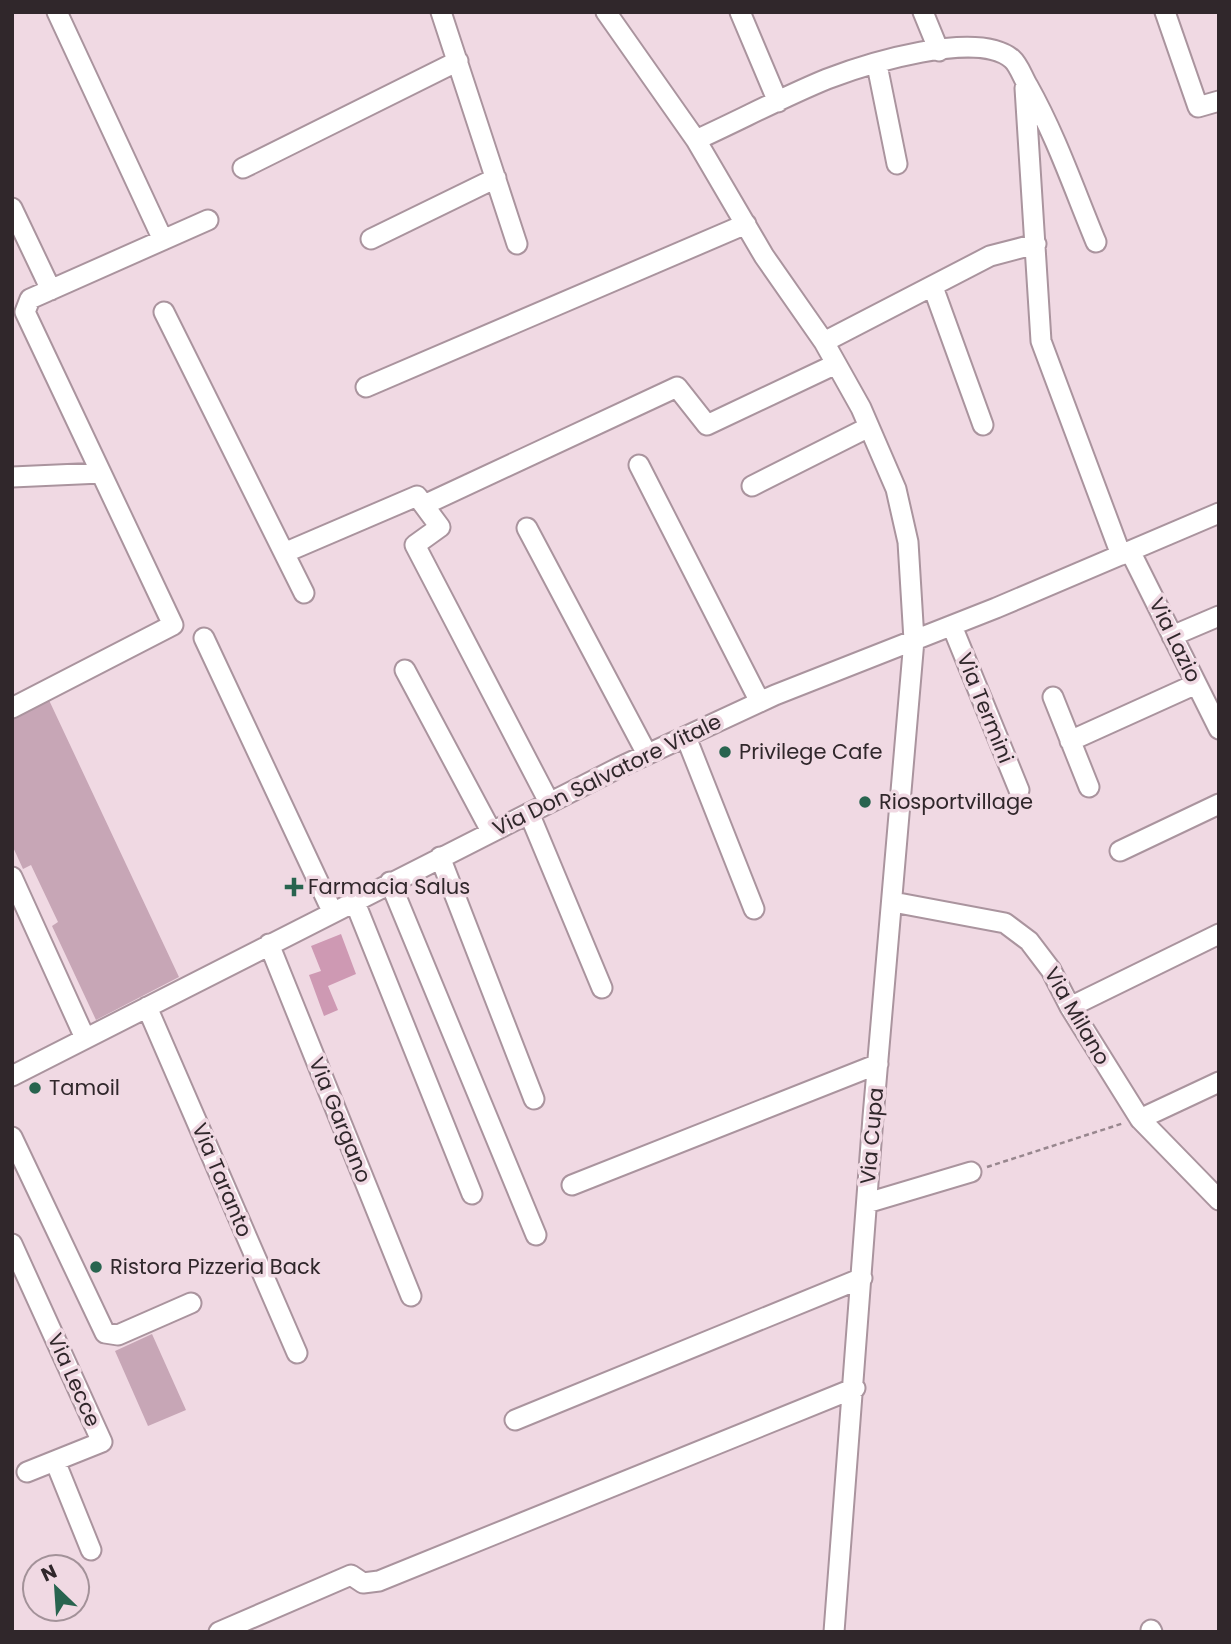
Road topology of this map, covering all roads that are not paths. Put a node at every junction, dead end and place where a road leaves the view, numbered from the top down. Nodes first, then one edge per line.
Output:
1 (57, 12) edge
2 (441, 12) edge
3 (606, 12) edge
4 (740, 12) edge
5 (923, 12) edge
6 (1165, 12) edge
7 (939, 51) junction
8 (458, 61) junction
9 (877, 65) junction
10 (1025, 80) junction
11 (1219, 101) edge
12 (778, 102) junction
13 (696, 140) junction
14 (897, 164) dead end
15 (243, 168) dead end
16 (496, 178) junction
17 (12, 208) edge
18 (208, 220) dead end
19 (746, 224) junction
20 (371, 239) dead end
21 (163, 240) junction
22 (1096, 242) dead end
23 (517, 244) dead end
24 (1036, 244) junction
25 (933, 286) junction
26 (51, 290) junction
27 (164, 312) dead end
28 (824, 342) junction
29 (836, 363) junction
30 (366, 387) dead end
31 (983, 425) dead end
32 (869, 427) junction
33 (639, 465) dead end
34 (101, 473) junction
35 (12, 477) edge
36 (752, 486) dead end
37 (424, 505) junction
38 (1219, 513) edge
39 (527, 528) dead end
40 (284, 553) junction
41 (1126, 553) junction
42 (304, 593) dead end
43 (1219, 616) edge
44 (951, 626) junction
45 (1172, 636) junction
46 (204, 638) dead end
47 (914, 640) junction
48 (405, 670) dead end
49 (1196, 684) junction
50 (1053, 697) dead end
51 (760, 702) junction
52 (12, 708) edge
53 (1219, 729) edge
54 (686, 737) junction
55 (1070, 741) junction
56 (647, 754) junction
57 (1089, 787) dead end
58 (1019, 790) dead end
59 (549, 802) junction
60 (1219, 804) edge
61 (529, 813) junction
62 (491, 831) junction
63 (1120, 851) dead end
64 (440, 857) junction
65 (12, 877) edge
66 (390, 882) junction
67 (354, 900) junction
68 (893, 902) junction
69 (754, 909) dead end
70 (332, 912) junction
71 (1219, 934) edge
72 (269, 944) junction
73 (602, 988) dead end
74 (147, 1007) junction
75 (1070, 1007) junction
76 (85, 1038) junction
77 (878, 1064) junction
78 (12, 1076) edge
79 (1219, 1082) edge
80 (534, 1100) dead end
81 (1140, 1119) junction
82 (12, 1137) edge
83 (971, 1172) road end
84 (572, 1185) dead end
85 (472, 1194) dead end
86 (1219, 1200) edge
87 (867, 1203) junction
88 (536, 1236) dead end
89 (12, 1244) edge
90 (862, 1278) junction
91 (411, 1296) dead end
92 (191, 1303) dead end
93 (296, 1353) dead end
94 (855, 1388) junction
95 (515, 1420) dead end
96 (55, 1461) junction
97 (27, 1472) dead end
98 (91, 1550) dead end
99 (219, 1632) edge
100 (834, 1632) edge

1 - 21 street
2 - 8 street
3 - 13 street, Via Cupa
4 - 12 street
5 - 7 street
6 - 11 street
7 - 9 street
7 - 10 street
8 - 15 street
8 - 16 street
9 - 12 street
9 - 14 street
10 - 22 street
10 - 24 street, Via Lazio
12 - 13 street
13 - 19 street, Via Cupa
16 - 20 street
16 - 23 street
17 - 26 street
18 - 21 street
19 - 28 street, Via Cupa
19 - 30 street
21 - 26 street
24 - 25 street
24 - 41 street, Via Lazio
25 - 28 street
25 - 31 street
26 - 34 street
27 - 40 street
28 - 29 street, Via Cupa
29 - 32 street, Via Cupa
29 - 37 street
32 - 36 street
32 - 47 street, Via Cupa
33 - 51 street
34 - 35 street
34 - 52 street
37 - 40 street
37 - 59 street
38 - 41 street, Via Don Salvatore Vitale
39 - 56 street
40 - 42 street
41 - 44 street, Via Don Salvatore Vitale
41 - 45 street, Via Lazio
43 - 45 street
44 - 47 street, Via Don Salvatore Vitale
44 - 58 street, Via Termini
45 - 49 street, Via Lazio
46 - 70 street
47 - 51 street, Via Don Salvatore Vitale
47 - 68 street, Via Cupa
48 - 62 street
49 - 53 street, Via Lazio
49 - 55 street
50 - 55 street
51 - 54 street, Via Don Salvatore Vitale
54 - 56 street, Via Don Salvatore Vitale
54 - 69 street
55 - 57 street
56 - 59 street, Via Don Salvatore Vitale
59 - 61 street, Via Don Salvatore Vitale
60 - 63 street
61 - 62 street, Via Don Salvatore Vitale
61 - 73 street
62 - 64 street, Via Don Salvatore Vitale
64 - 66 street, Via Don Salvatore Vitale
64 - 80 street
65 - 76 street
66 - 67 street, Via Don Salvatore Vitale
66 - 88 street
67 - 70 street, Via Don Salvatore Vitale
67 - 85 street
68 - 75 street, Via Milano
68 - 77 street, Via Cupa
70 - 72 street, Via Don Salvatore Vitale
71 - 75 street
72 - 74 street, Via Don Salvatore Vitale
72 - 91 street, Via Gargano
74 - 76 street, Via Don Salvatore Vitale
74 - 93 street, Via Taranto
75 - 81 street, Via Milano
76 - 78 street, Via Don Salvatore Vitale
77 - 84 street
77 - 87 street, Via Cupa
79 - 81 street
81 - 86 street, Via Milano
82 - 92 street
83 - 87 street
87 - 90 street, Via Cupa
89 - 96 street, Via Lecce
90 - 94 street, Via Cupa
90 - 95 street
94 - 99 street
94 - 100 street, Via Cupa
96 - 97 street, Via Lecce
96 - 98 street

